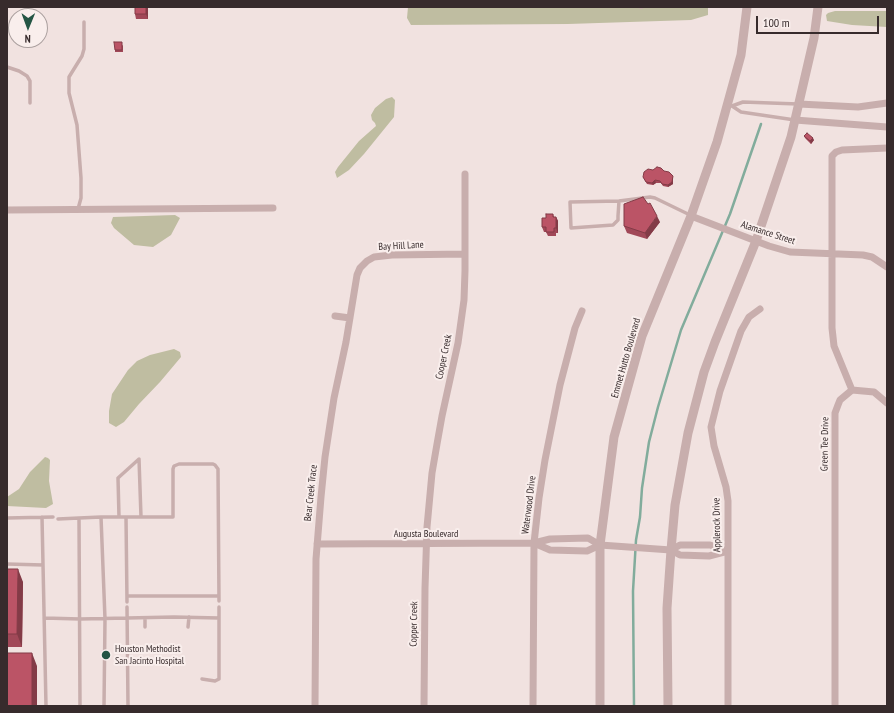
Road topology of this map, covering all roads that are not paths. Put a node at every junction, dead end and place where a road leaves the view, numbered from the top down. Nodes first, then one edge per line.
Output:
1 (747, 7) edge
2 (818, 7) edge
3 (84, 22) dead end
4 (7, 67) edge
5 (30, 102) dead end
6 (887, 103) edge
7 (799, 104) junction
8 (729, 106) junction
9 (795, 120) junction
10 (887, 127) edge
11 (887, 148) edge
12 (465, 174) dead end
13 (619, 201) junction
14 (273, 208) dead end
15 (7, 210) edge
16 (78, 210) junction
17 (691, 216) junction
18 (756, 240) junction
19 (831, 253) junction
20 (465, 254) junction
21 (887, 267) edge
22 (356, 285) joint
23 (760, 309) dead end
24 (582, 311) dead end
25 (335, 316) dead end
26 (350, 318) junction
27 (852, 390) junction
28 (887, 403) edge
29 (42, 517) junction
30 (53, 517) dead end
31 (101, 517) junction
32 (119, 517) junction
33 (126, 517) junction
34 (141, 517) junction
35 (7, 518) edge
36 (79, 518) junction
37 (58, 519) dead end
38 (426, 543) junction
39 (534, 543) junction
40 (317, 544) junction
41 (600, 545) junction
42 (671, 550) junction
43 (728, 551) junction
44 (7, 564) edge
45 (43, 565) junction
46 (127, 596) junction
47 (127, 602) dead end
48 (127, 607) dead end
49 (219, 607) dead end
50 (189, 617) junction
51 (44, 618) junction
52 (127, 618) junction
53 (145, 618) junction
54 (219, 618) junction
55 (80, 619) junction
56 (105, 619) junction
57 (145, 627) dead end
58 (188, 627) dead end
59 (202, 679) dead end
60 (46, 706) edge
61 (80, 706) edge
62 (104, 706) edge
63 (128, 706) edge
64 (315, 706) edge
65 (424, 706) edge
66 (533, 706) edge
67 (600, 706) edge
68 (668, 706) edge
69 (728, 706) edge
70 (835, 706) edge

1 - 8 street, Emmet Hutto Boulevard
2 - 7 street
3 - 16 lane
4 - 5 lane
6 - 7 street
7 - 8 lane
7 - 9 street
8 - 9 lane
8 - 17 street, Emmet Hutto Boulevard
9 - 10 street
9 - 18 street
11 - 19 street
12 - 20 street, Cooper Creek
13 - 13 lane
13 - 17 lane
14 - 16 street
15 - 16 street
17 - 18 street, Alamance Street
17 - 41 street, Emmet Hutto Boulevard
18 - 19 street, Alamance Street
18 - 42 street
19 - 21 street, Alamance Street
19 - 27 street
20 - 22 street, Bay Hill Lane
20 - 38 street, Cooper Creek
22 - 26 street, Bear Creek Trace
23 - 43 street, Applerock Drive
24 - 39 street, Waterwood Drive
25 - 26 street
26 - 40 street, Bear Creek Trace
27 - 28 street
27 - 70 street, Green Tee Drive
29 - 30 lane
29 - 35 lane
29 - 45 lane
31 - 32 lane
31 - 36 lane
31 - 56 lane
32 - 33 lane
32 - 34 lane
33 - 34 lane
33 - 46 lane
34 - 46 lane
36 - 37 lane
36 - 55 lane
38 - 39 street, Augusta Boulevard
38 - 40 street, Augusta Boulevard
38 - 65 street, Copper Creek
39 - 41 street, Augusta Boulevard
39 - 41 street, Augusta Boulevard
39 - 66 street, Waterwood Drive
40 - 64 street, Bear Creek Trace
41 - 42 street, Augusta Boulevard
41 - 67 street, Emmet Hutto Boulevard
42 - 43 street, Augusta Boulevard
42 - 43 street, Augusta Boulevard
42 - 68 street
43 - 69 street, Applerock Drive
44 - 45 lane
45 - 51 lane
46 - 47 lane
48 - 52 lane
49 - 54 lane
50 - 53 lane
50 - 54 lane
50 - 58 lane
51 - 55 lane
51 - 60 lane
52 - 53 lane
52 - 56 lane
52 - 63 lane
53 - 57 lane
54 - 59 lane
55 - 56 lane
55 - 61 lane
56 - 62 lane

